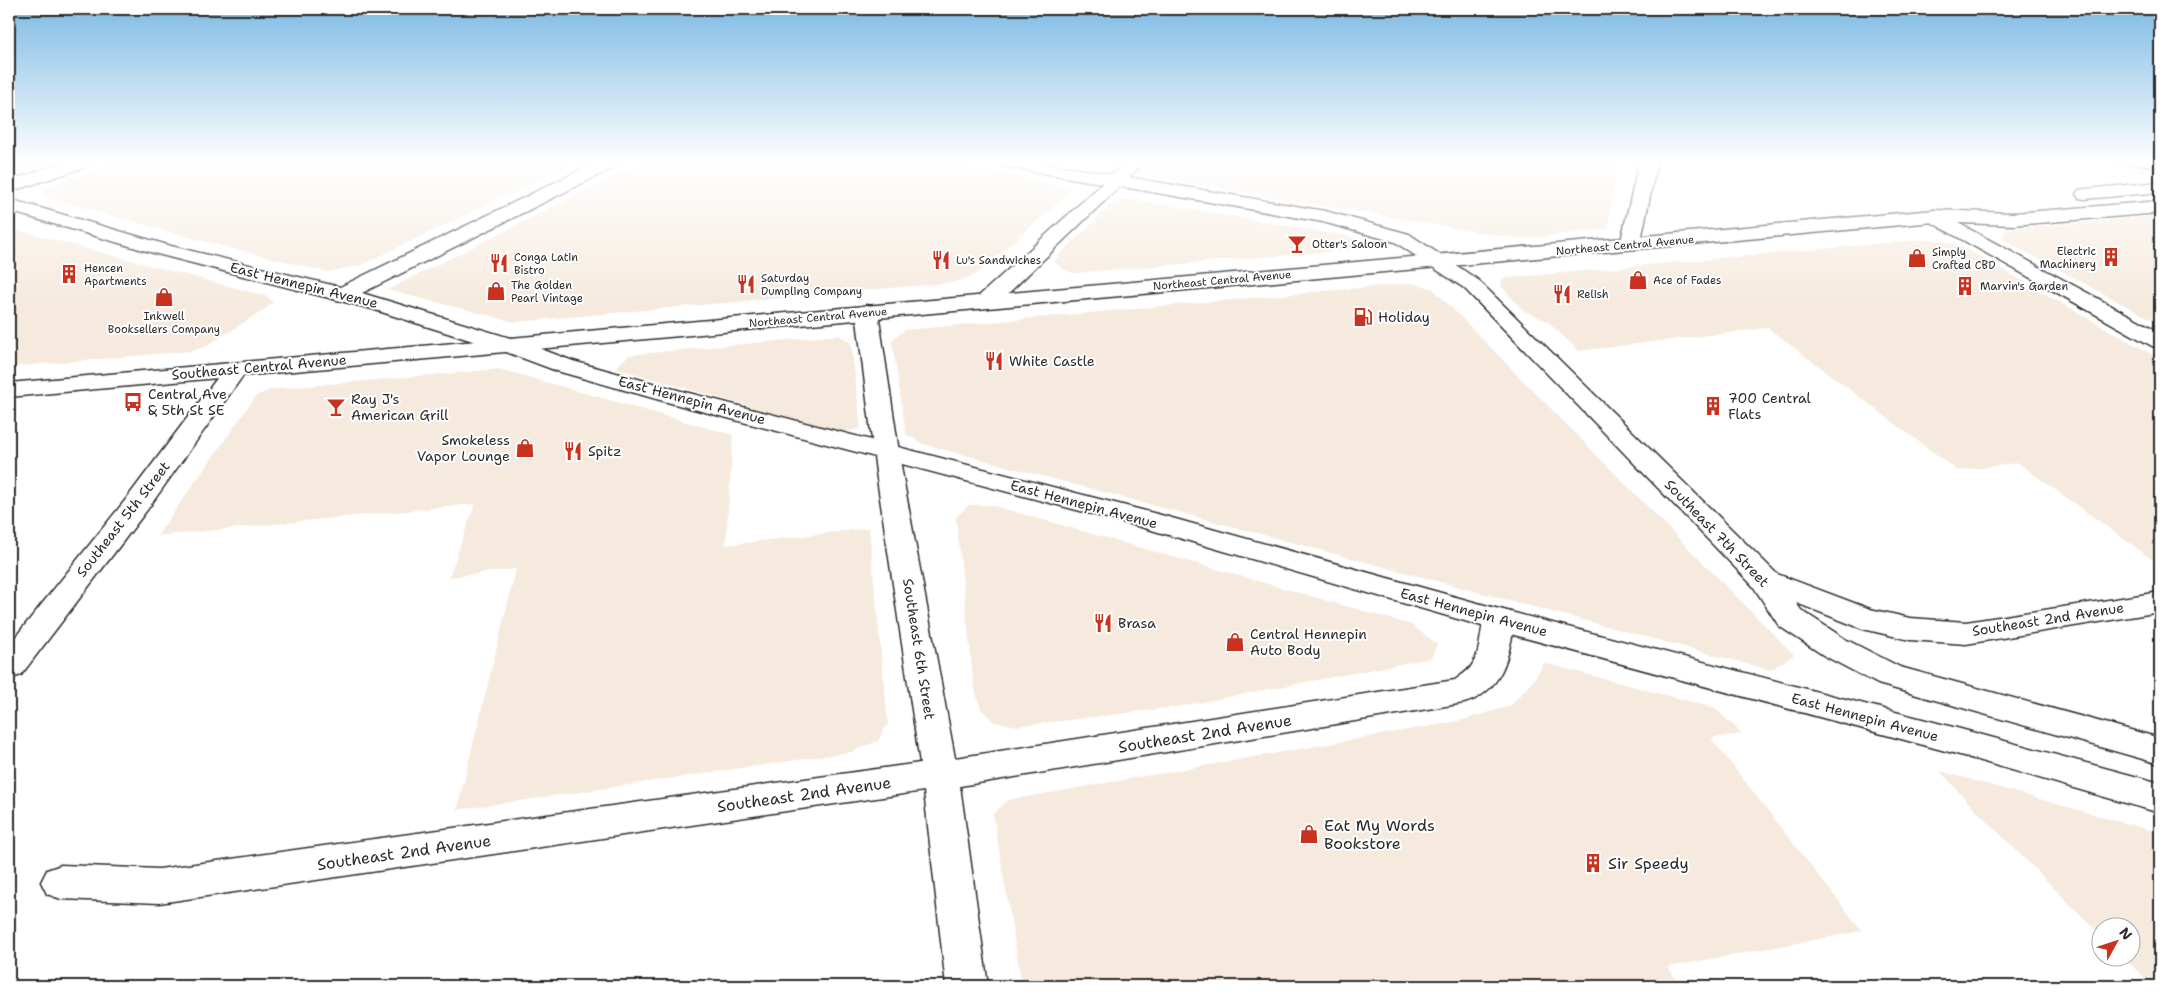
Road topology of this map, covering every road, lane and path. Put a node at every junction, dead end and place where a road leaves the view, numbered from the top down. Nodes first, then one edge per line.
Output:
1 (21, 208) edge
2 (517, 208) edge
3 (1086, 208) edge
4 (1275, 208) edge
5 (1638, 208) edge
6 (1961, 208) edge
7 (2143, 208) edge
8 (1934, 216) junction
9 (1630, 245) junction
10 (1438, 262) junction
11 (344, 294) junction
12 (988, 300) junction
13 (868, 312) junction
14 (2160, 341) edge
15 (509, 345) junction
16 (235, 370) junction
17 (9, 390) edge
18 (886, 452) junction
19 (1764, 579) junction
20 (2160, 602) edge
21 (1500, 620) junction
22 (9, 667) edge
23 (2160, 751) edge
24 (940, 775) junction
25 (2160, 798) edge
26 (61, 882) dead end
27 (967, 986) edge

1 - 11 main road, East Hennepin Avenue
2 - 11 main road
3 - 12 main road
4 - 10 main road, Southeast 7th Street
5 - 9 main road
6 - 8 main road, Northeast Central Avenue
7 - 8 main road, Northeast Central Avenue
8 - 9 main road, Northeast Central Avenue
8 - 14 main road
9 - 10 main road, Northeast Central Avenue
10 - 12 main road, Northeast Central Avenue
10 - 19 main road, Southeast 7th Street
11 - 15 main road, East Hennepin Avenue
12 - 13 main road, Northeast Central Avenue
13 - 15 main road, Northeast Central Avenue
13 - 18 main road, Southeast 6th Street
15 - 16 main road, Southeast Central Avenue
15 - 18 main road, East Hennepin Avenue
16 - 17 main road, Southeast Central Avenue
16 - 22 main road, Southeast 5th Street
18 - 21 main road, East Hennepin Avenue
18 - 24 main road, Southeast 6th Street
19 - 20 main road, Southeast 2nd Avenue
19 - 23 main road, Southeast 7th Street
21 - 24 main road, Southeast 2nd Avenue
21 - 25 main road, East Hennepin Avenue
24 - 26 main road, Southeast 2nd Avenue
24 - 27 main road, Southeast 6th Street

